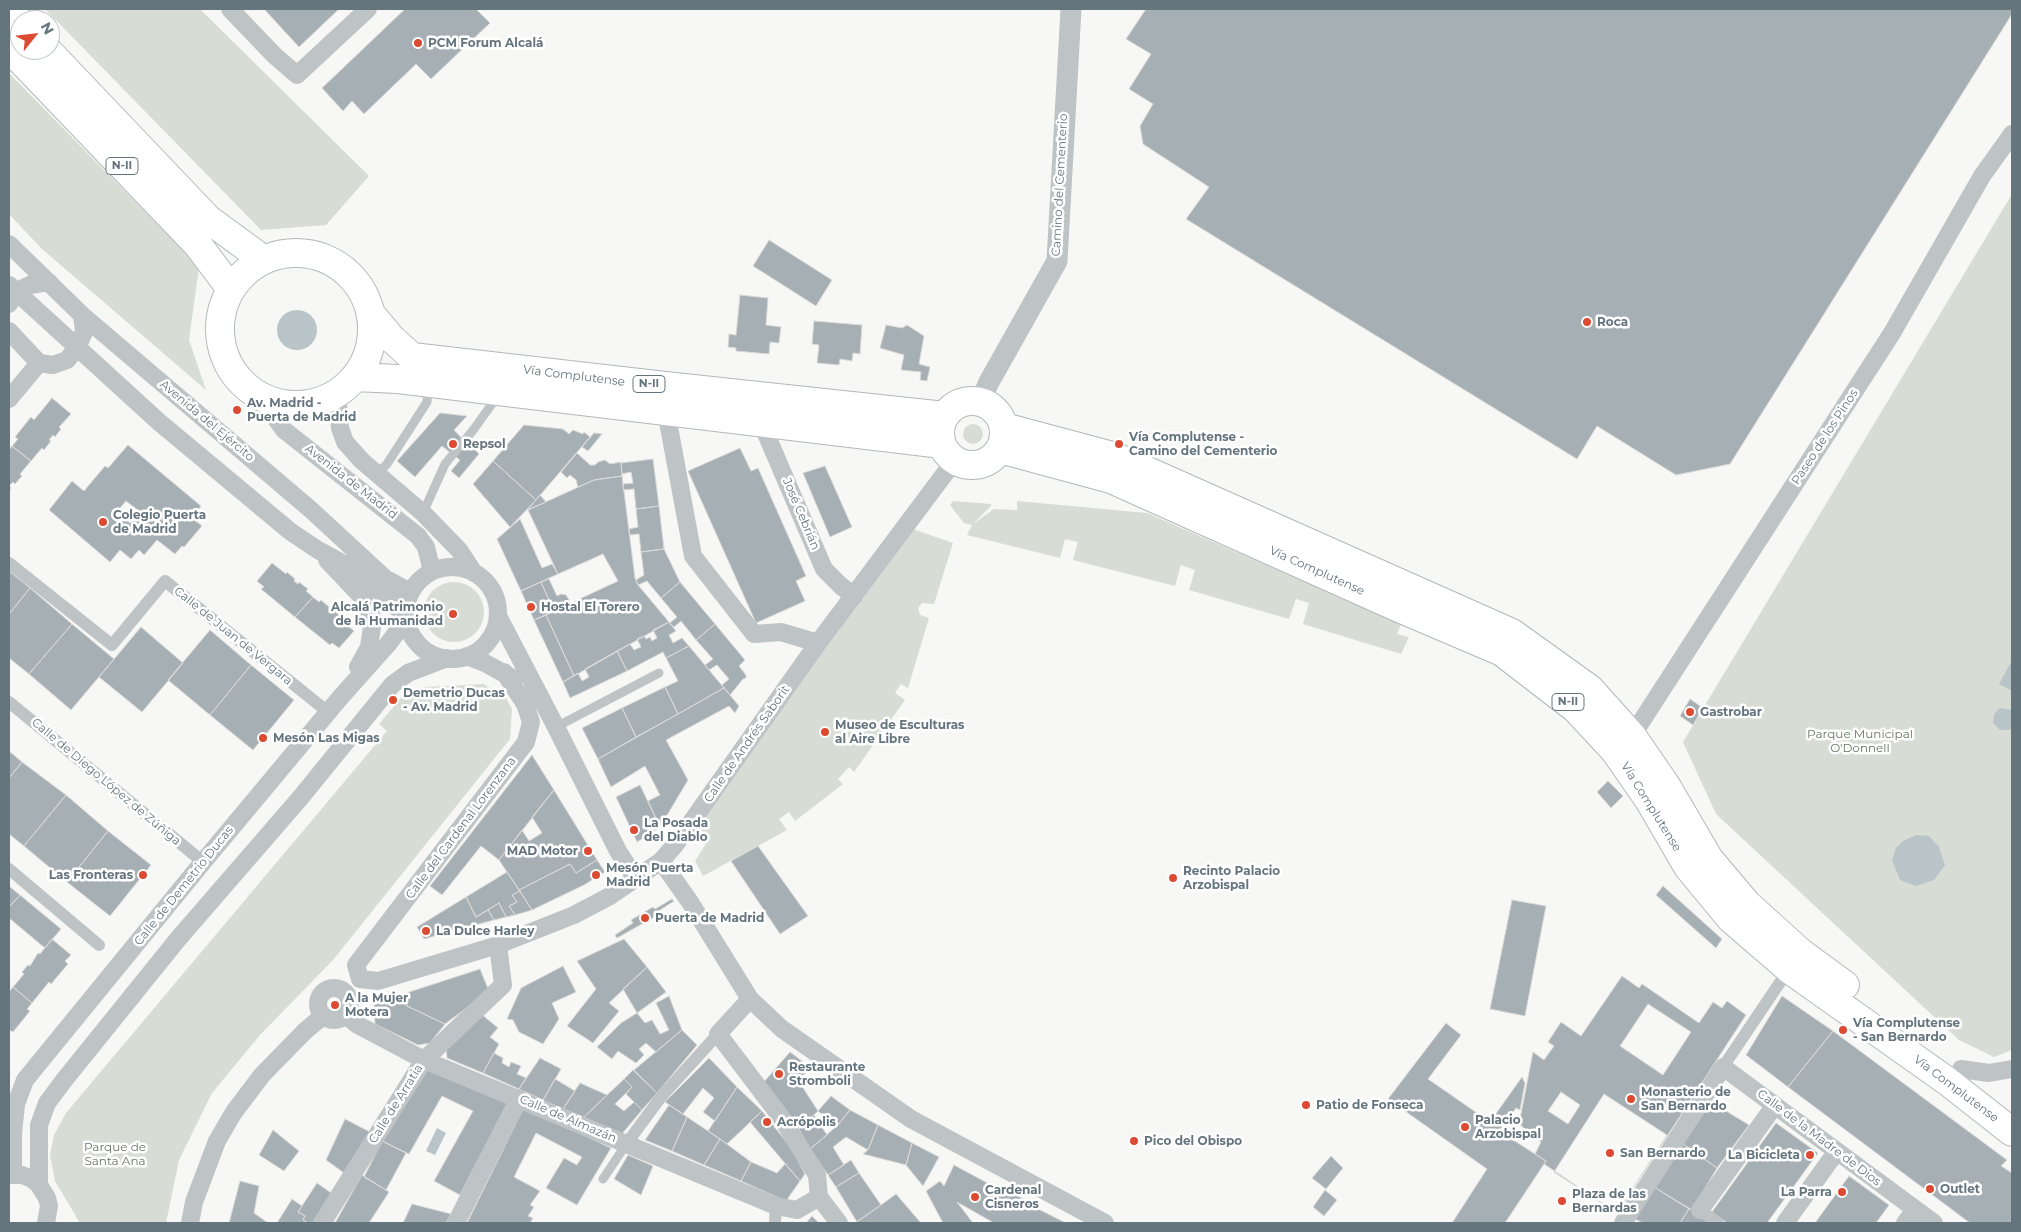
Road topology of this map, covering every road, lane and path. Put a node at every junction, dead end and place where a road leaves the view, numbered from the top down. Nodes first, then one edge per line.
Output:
1 (230, 9) edge
2 (368, 9) edge
3 (1071, 9) edge
4 (9, 48) edge
5 (57, 60) edge
6 (2012, 134) edge
7 (9, 244) edge
8 (264, 260) junction
9 (49, 282) junction
10 (231, 289) junction
11 (11, 294) edge
12 (371, 314) junction
13 (82, 315) junction
14 (9, 331) edge
15 (77, 348) junction
16 (39, 363) junction
17 (428, 383) junction
18 (346, 385) junction
19 (501, 391) junction
20 (261, 398) junction
21 (9, 399) edge
22 (980, 402) junction
23 (666, 411) junction
24 (945, 416) junction
25 (762, 422) junction
26 (1002, 438) junction
27 (949, 452) junction
28 (377, 474) junction
29 (422, 513) junction
30 (318, 550) junction
31 (9, 563) edge
32 (432, 571) junction
33 (474, 573) junction
34 (410, 592) junction
35 (854, 596) junction
36 (498, 616) junction
37 (406, 619) junction
38 (818, 643) junction
39 (467, 656) junction
40 (447, 658) junction
41 (504, 672) junction
42 (659, 673) dead end
43 (9, 702) edge
44 (334, 706) junction
45 (547, 709) junction
46 (556, 727) junction
47 (1632, 736) junction
48 (661, 861) junction
49 (203, 862) junction
50 (9, 869) edge
51 (636, 880) junction
52 (99, 945) dead end
53 (498, 945) junction
54 (1789, 968) junction
55 (360, 978) joint
56 (750, 999) junction
57 (345, 1015) junction
58 (323, 1016) junction
59 (718, 1034) junction
60 (424, 1060) junction
61 (1723, 1067) junction
62 (1961, 1069) junction
63 (2012, 1069) edge
64 (17, 1082) edge
65 (519, 1098) junction
66 (1776, 1105) junction
67 (2012, 1111) edge
68 (2012, 1132) edge
69 (627, 1143) junction
70 (1837, 1151) junction
71 (9, 1174) edge
72 (602, 1179) dead end
73 (39, 1185) junction
74 (819, 1197) junction
75 (1700, 1210) joint
76 (47, 1215) edge
77 (776, 1215) edge
78 (1910, 1217) edge
79 (60, 1223) edge
80 (190, 1223) edge
81 (322, 1223) edge
82 (456, 1223) edge
83 (839, 1223) edge
84 (1105, 1223) edge
85 (1622, 1223) edge
86 (1718, 1223) edge
87 (1785, 1223) edge
88 (1934, 1223) edge

1 - 2 street
3 - 22 street, Camino del Cementerio
4 - 10 main road, N-II
5 - 8 main road, N-II
6 - 47 street, Paseo de los Pinos
7 - 9 street, Avenida del Ejército
8 - 10 main road, N-II
8 - 12 main road, N-II
9 - 11 street
9 - 13 street, Avenida del Ejército
10 - 20 main road, N-II
11 - 15 street
12 - 18 main road, N-II
12 - 24 main road, Vía Complutense / N-II
13 - 15 street
13 - 34 street, Avenida del Ejército
14 - 16 street
15 - 16 street
15 - 30 street
16 - 21 street
17 - 18 main road, Vía Complutense / N-II
17 - 19 main road, Vía Complutense / N-II
17 - 28 lane
18 - 20 main road, N-II
18 - 28 street, Avenida de Madrid
19 - 23 main road, Vía Complutense / N-II
19 - 29 lane
20 - 32 street, Avenida de Madrid
22 - 24 main road
22 - 26 main road
23 - 25 main road, Vía Complutense / N-II
23 - 38 street
24 - 27 main road
25 - 27 main road, Vía Complutense / N-II
25 - 35 street, José Cebrián
26 - 27 main road, N-II
26 - 47 main road, Vía Complutense / N-II
26 - 54 main road, Vía Complutense / N-II
27 - 35 street, Calle de Andrés Saborit
28 - 29 street, Avenida de Madrid
29 - 33 street, Avenida de Madrid
30 - 37 street
30 - 44 street
31 - 44 street, Calle de Juan de Vergara
32 - 33 street
32 - 34 street
33 - 36 street
34 - 37 street
35 - 38 street, Calle de Andrés Saborit
36 - 39 street
36 - 45 street
37 - 40 street
37 - 44 street, Calle de Demetrio Ducas
38 - 48 street, Calle de Andrés Saborit
39 - 40 street
39 - 41 street
40 - 73 street
41 - 45 street
41 - 55 street, Calle del Cardenal Lorenzana
42 - 46 lane
43 - 49 street, Calle de Diego López de Zúñiga
44 - 49 street, Calle de Demetrio Ducas
45 - 46 street
46 - 51 street
47 - 62 main road, Vía Complutense / N-II
48 - 51 street, Calle de Andrés Saborit
48 - 56 street
49 - 64 street, Calle de Demetrio Ducas
50 - 52 street
51 - 53 street, Calle de Andrés Saborit
53 - 55 street, Calle de Andrés Saborit
53 - 60 street, Calle de Arratia
54 - 61 street
54 - 68 main road, Vía Complutense / N-II
56 - 59 street
56 - 84 street
57 - 58 street
57 - 58 street
57 - 60 street, Calle de Almazán
58 - 80 street
59 - 69 street
59 - 74 street
60 - 65 street, Calle de Almazán
60 - 81 street, Calle de Arratia
61 - 66 street, Calle de la Madre de Dios
61 - 85 street
62 - 63 street
62 - 67 main road, Vía Complutense / N-II
64 - 71 street, Calle de Demetrio Ducas
65 - 69 street, Calle de Almazán
65 - 82 street
66 - 70 street, Calle de la Madre de Dios
66 - 75 street
69 - 72 lane
69 - 77 street, Calle de Almazán
70 - 78 street, Calle de la Madre de Dios
70 - 87 street
71 - 73 street
73 - 76 street
74 - 77 street, Calle de Almazán
74 - 83 street
75 - 86 street
76 - 79 street
78 - 88 street, Calle de la Madre de Dios

